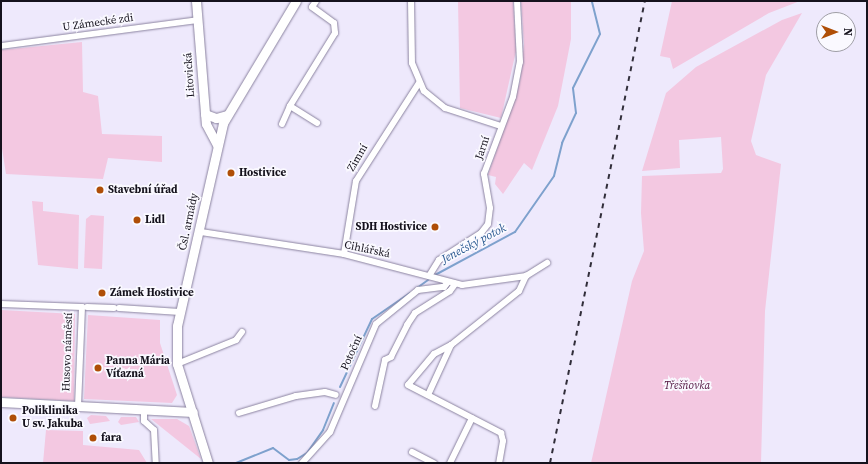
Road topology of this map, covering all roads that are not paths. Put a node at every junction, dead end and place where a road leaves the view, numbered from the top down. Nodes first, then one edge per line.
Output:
1 (196, 1) edge
2 (316, 1) edge
3 (411, 1) edge
4 (517, 1) edge
5 (294, 2) edge
6 (198, 20) junction
7 (1, 46) edge
8 (419, 83) junction
9 (290, 106) junction
10 (205, 114) junction
11 (227, 115) junction
12 (317, 123) dead end
13 (282, 124) dead end
14 (501, 126) junction
15 (216, 145) junction
16 (201, 232) junction
17 (344, 254) junction
18 (547, 263) dead end
19 (430, 276) junction
20 (526, 276) junction
21 (448, 282) junction
22 (455, 284) junction
23 (1, 304) edge
24 (87, 307) dead end
25 (180, 312) junction
26 (242, 332) dead end
27 (451, 345) junction
28 (177, 364) junction
29 (336, 395) dead end
30 (428, 395) junction
31 (1, 402) edge
32 (78, 406) junction
33 (375, 406) dead end
34 (144, 409) junction
35 (193, 412) junction
36 (239, 413) dead end
37 (472, 418) junction
38 (412, 452) dead end
39 (156, 463) edge
40 (208, 463) edge
41 (302, 463) edge
42 (434, 463) edge
43 (450, 463) edge
44 (499, 463) edge

1 - 6 main road, Litovická
2 - 9 street
3 - 8 street
4 - 14 street, Jarní
5 - 11 main road, Čsl. armády
6 - 7 street, U Zámecké zdi
6 - 10 main road, Litovická
8 - 14 street
8 - 17 street, Zimní
9 - 12 street
9 - 13 street
10 - 11 main road
10 - 15 main road, Litovická
11 - 15 main road, Čsl. armády
14 - 19 street, Jarní
15 - 16 main road, Čsl. armády
16 - 17 street, Cihlářská
16 - 25 main road, Čsl. armády
17 - 19 street, Cihlářská
18 - 20 street
19 - 21 street, Cihlářská
20 - 22 street, Cihlářská
20 - 27 street
21 - 22 street, Cihlářská
21 - 41 street, Potoční
22 - 33 street
23 - 32 street, Husovo náměstí
24 - 25 street, Husovo náměstí
25 - 28 main road, Čsl. armády
26 - 28 street
27 - 30 street
27 - 30 street
28 - 35 main road, Čsl. armády
29 - 36 street
30 - 37 street
31 - 32 main road, Husovo náměstí
32 - 34 main road, Husovo náměstí
34 - 35 main road, Husovo náměstí
34 - 39 street
35 - 40 main road, Čsl. armády
37 - 43 street
37 - 44 street
38 - 42 street

